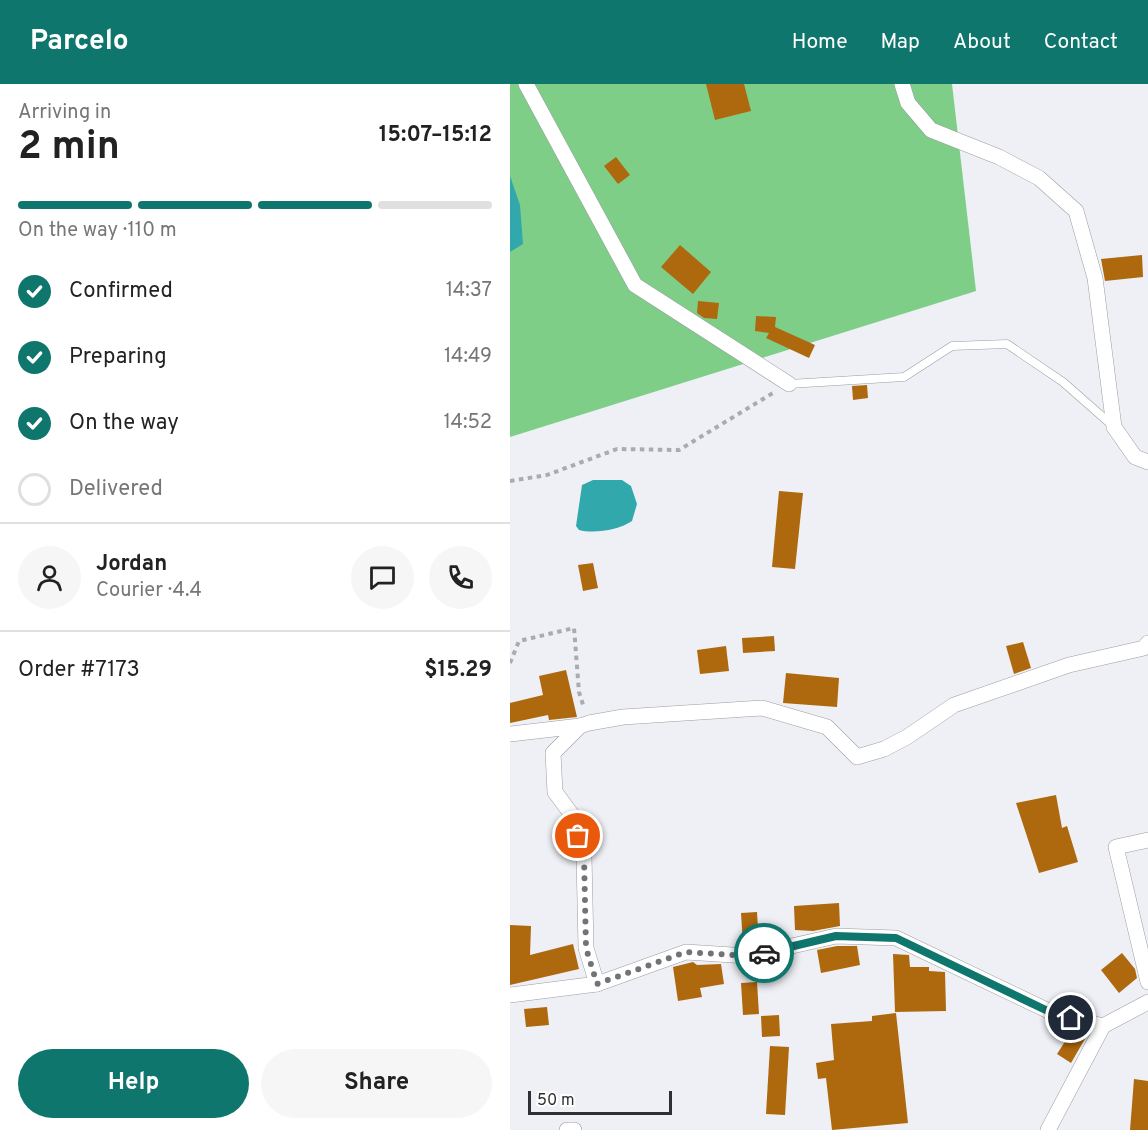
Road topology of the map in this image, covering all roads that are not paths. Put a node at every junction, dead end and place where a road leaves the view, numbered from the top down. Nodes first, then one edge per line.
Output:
1 (526, 84) edge
2 (902, 84) edge
3 (789, 384) joint
4 (1114, 427) junction
5 (1148, 462) edge
6 (1148, 643) edge
7 (585, 725) junction
8 (510, 734) edge
9 (1148, 840) edge
10 (1148, 981) edge
11 (597, 984) junction
12 (510, 995) edge
13 (1148, 1002) edge
14 (1103, 1026) junction
15 (567, 1130) edge
16 (574, 1130) edge
17 (1048, 1130) edge

1 - 3 street
2 - 4 street
3 - 4 lane
4 - 5 street
6 - 7 street
7 - 8 street
7 - 11 street
9 - 10 street
11 - 12 street
11 - 14 street
13 - 14 street
14 - 17 street
15 - 16 street

